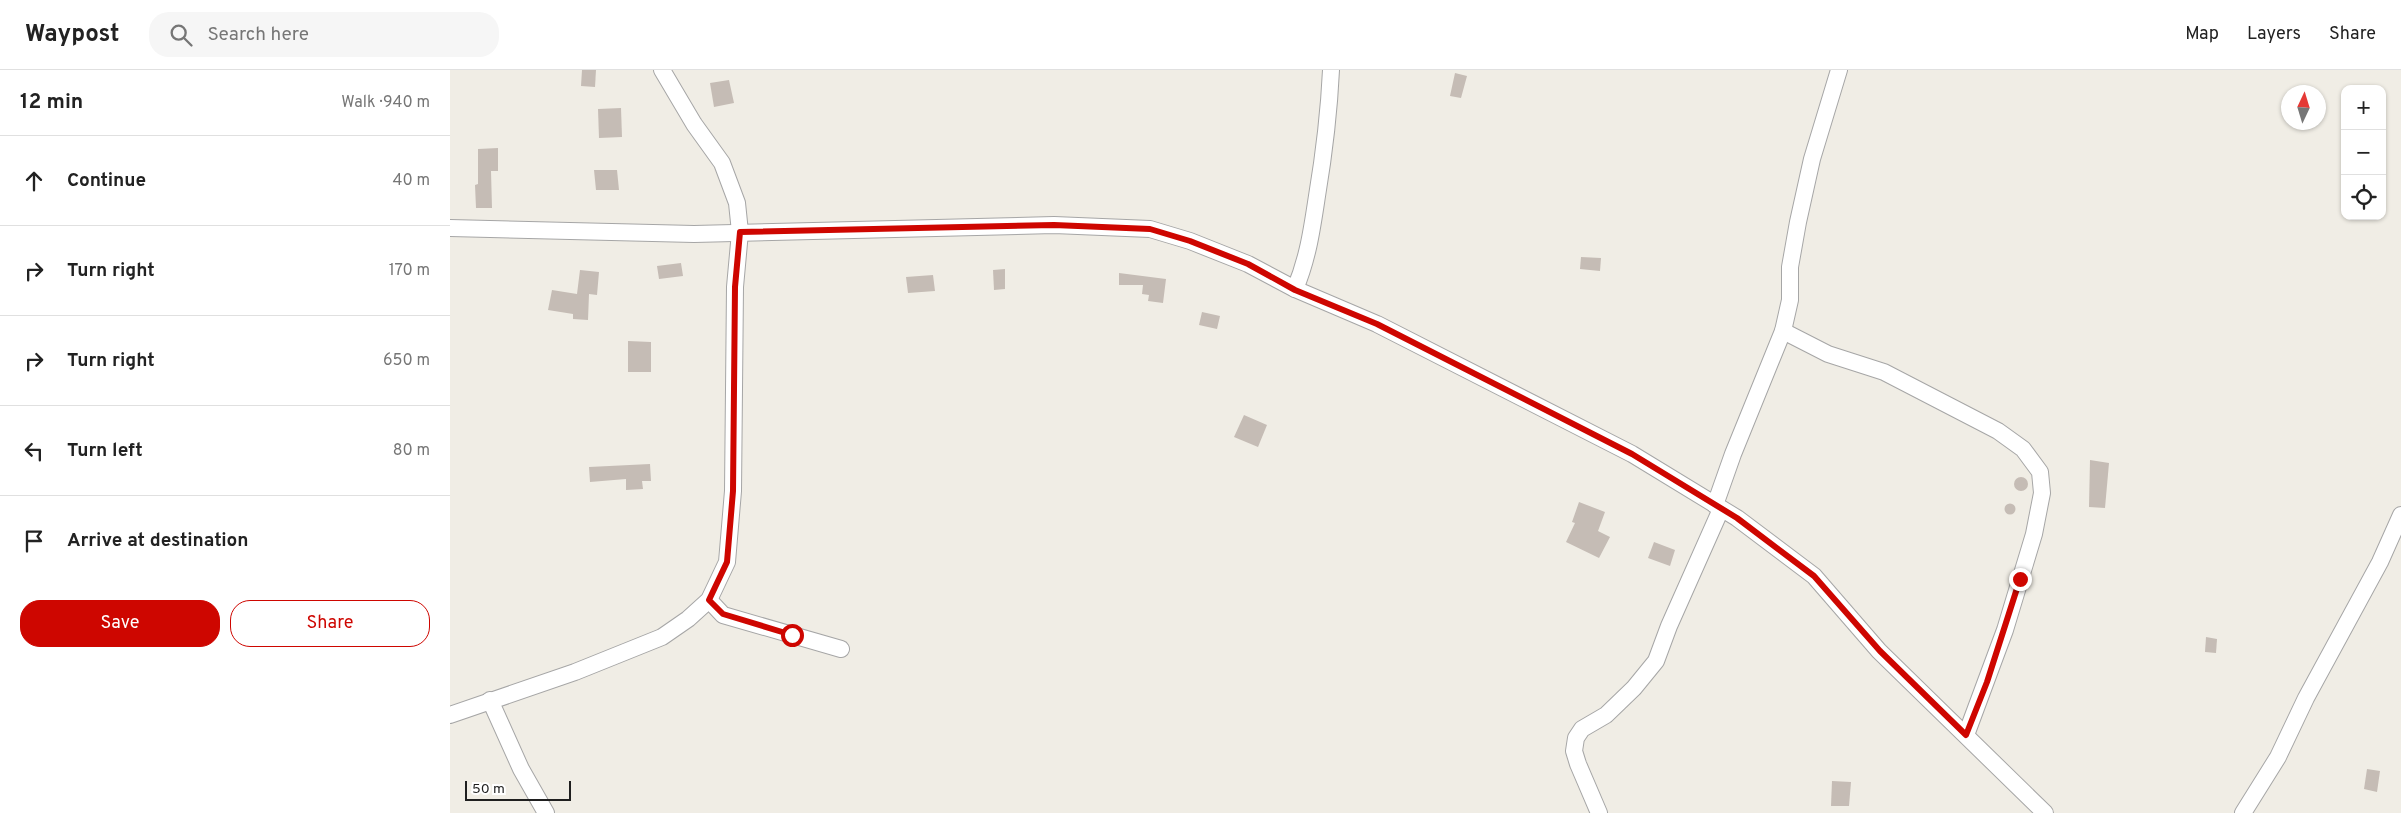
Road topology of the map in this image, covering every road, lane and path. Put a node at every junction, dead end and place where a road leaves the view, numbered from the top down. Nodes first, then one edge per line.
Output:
1 (662, 70) edge
2 (1331, 70) edge
3 (1839, 70) edge
4 (450, 228) edge
5 (740, 232) junction
6 (1295, 290) junction
7 (1783, 331) junction
8 (1718, 507) junction
9 (2401, 515) edge
10 (709, 600) junction
11 (841, 649) dead end
12 (490, 700) junction
13 (450, 715) edge
14 (1966, 735) junction
15 (546, 813) edge
16 (1599, 813) edge
17 (2046, 813) edge
18 (2243, 813) edge

1 - 5 street
2 - 6 street
3 - 7 street
4 - 5 street
5 - 6 street
5 - 10 street
6 - 8 street
7 - 8 street
7 - 14 street
8 - 14 street
8 - 16 street
9 - 18 street
10 - 11 street
10 - 12 street
12 - 13 street
12 - 15 street
14 - 17 street

